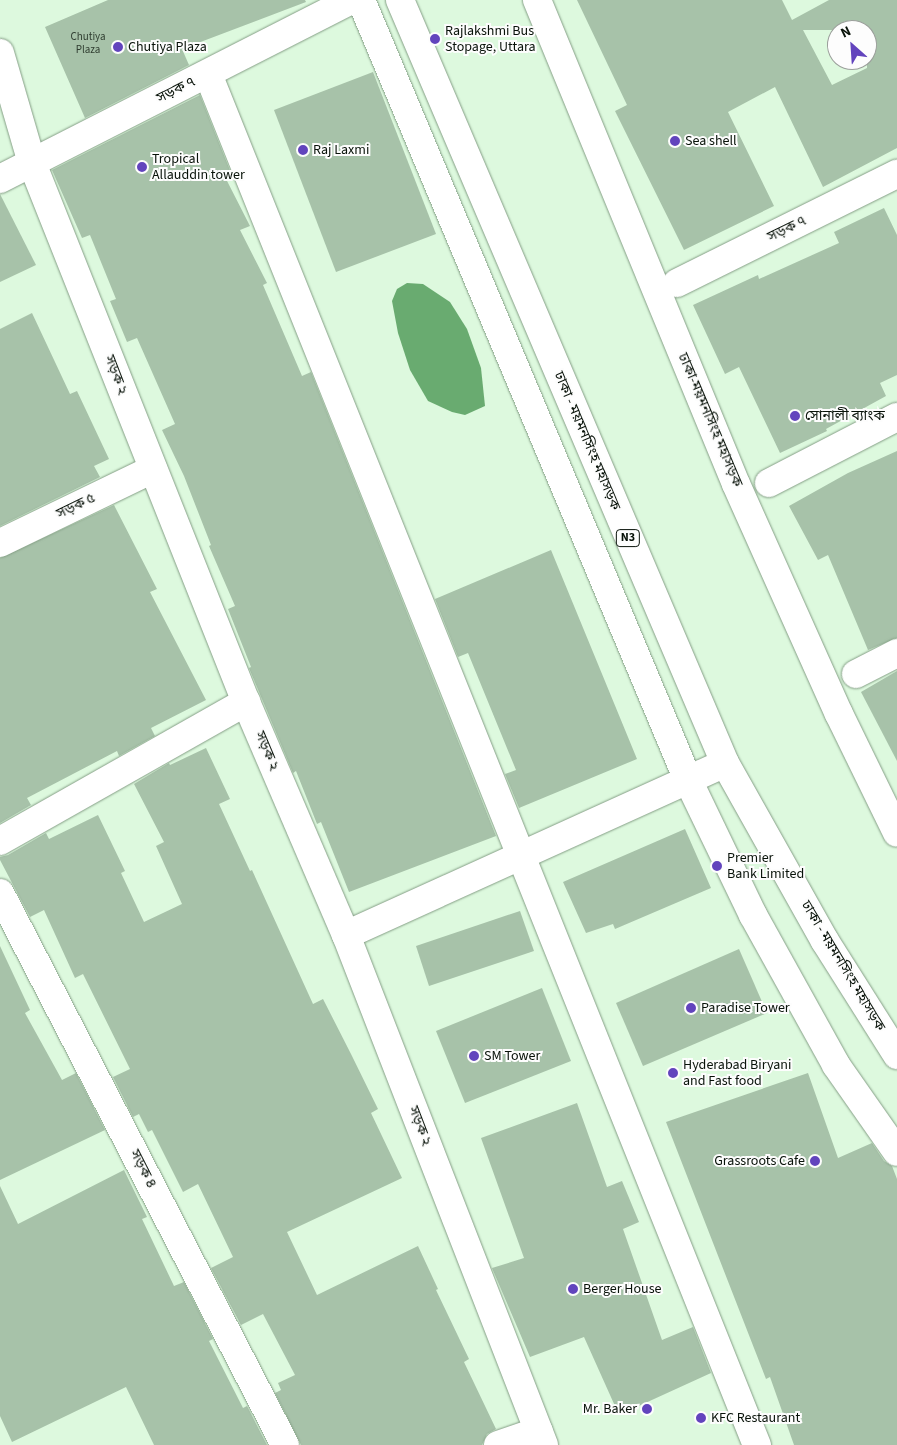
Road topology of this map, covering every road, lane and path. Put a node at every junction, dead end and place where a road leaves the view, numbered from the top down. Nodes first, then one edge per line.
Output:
1 (352, 0) edge
2 (361, 0) edge
3 (400, 0) edge
4 (537, 0) edge
5 (0, 53) edge
6 (208, 74) junction
7 (32, 163) junction
8 (897, 174) edge
9 (0, 179) edge
10 (677, 283) dead end
11 (897, 417) edge
12 (153, 469) junction
13 (769, 484) dead end
14 (0, 543) edge
15 (897, 654) edge
16 (856, 674) dead end
17 (246, 702) junction
18 (725, 763) junction
19 (688, 780) junction
20 (897, 833) edge
21 (0, 841) edge
22 (521, 856) junction
23 (0, 893) edge
24 (346, 935) junction
25 (897, 1055) edge
26 (897, 1152) edge
27 (541, 1438) edge
28 (285, 1445) edge
29 (498, 1445) edge
30 (757, 1445) edge

1 - 6 main road, সড়ক ৭
2 - 19 main road
3 - 18 main road, ঢাকা - ময়মনসিংহ মহাসড়ক / N3
4 - 20 main road, ঢাকা-ময়মনসিংহ মহাসড়ক
5 - 7 main road, সড়ক ২
6 - 7 main road, সড়ক ৭
6 - 22 main road
7 - 9 main road, সড়ক ৭
7 - 12 main road, সড়ক ২
8 - 10 main road, সড়ক ৭
11 - 13 main road
12 - 14 main road, সড়ক ৫
12 - 17 main road, সড়ক ২
15 - 16 main road
17 - 21 main road
17 - 24 main road, সড়ক ২
18 - 19 main road
18 - 25 main road, ঢাকা - ময়মনসিংহ মহাসড়ক / N3
19 - 22 main road
19 - 26 main road
22 - 24 main road
22 - 30 main road
23 - 28 main road, সড়ক ৪
24 - 27 main road, সড়ক ২
27 - 29 main road

